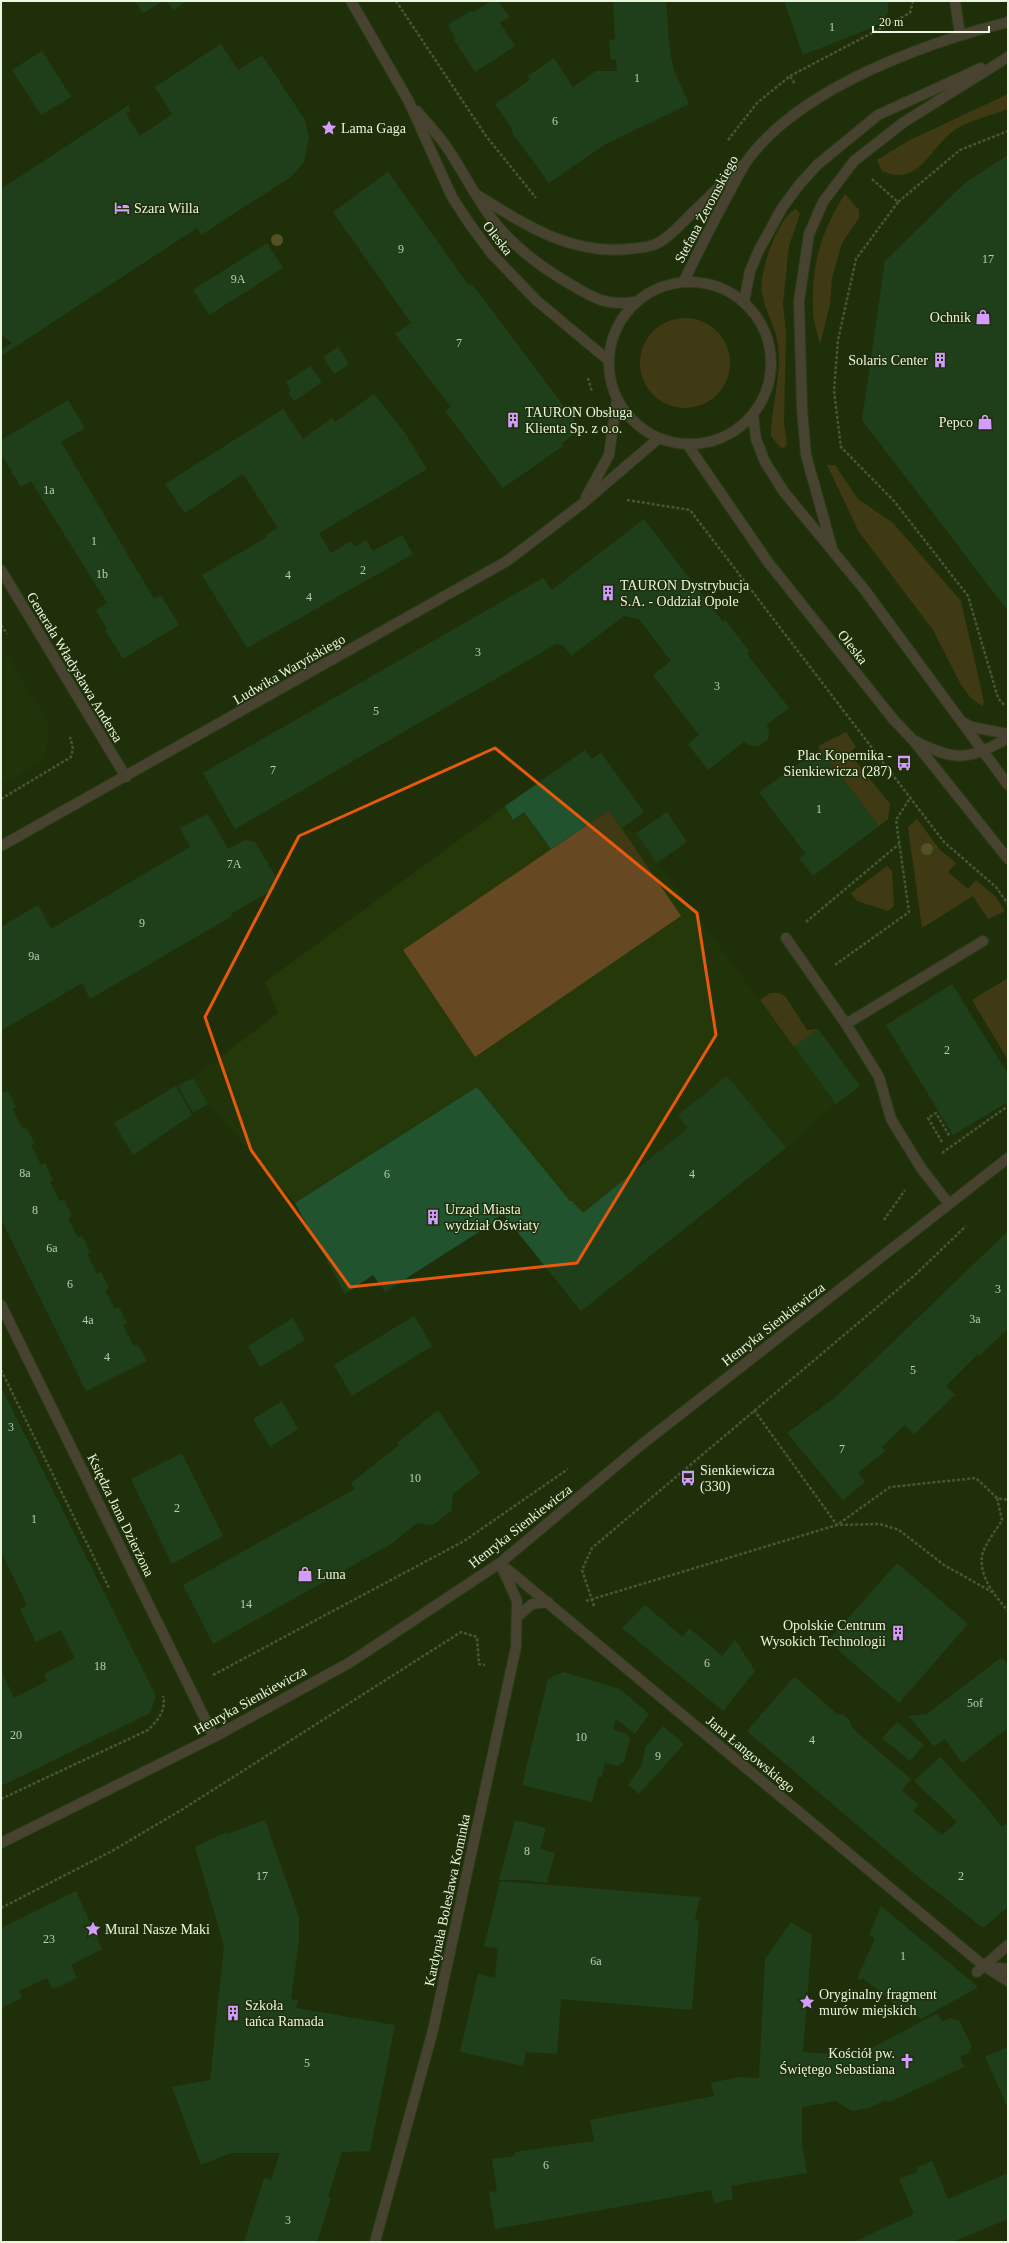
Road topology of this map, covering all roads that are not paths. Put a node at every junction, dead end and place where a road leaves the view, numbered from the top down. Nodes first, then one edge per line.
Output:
1 (351, 1) edge
2 (955, 1) edge
3 (1008, 22) edge
4 (960, 34) junction
5 (1008, 56) edge
6 (408, 100) junction
7 (748, 158) junction
8 (477, 195) junction
9 (684, 281) junction
10 (635, 302) junction
11 (744, 302) junction
12 (608, 360) junction
13 (617, 399) junction
14 (753, 415) junction
15 (659, 438) junction
16 (687, 444) junction
17 (582, 504) junction
18 (832, 548) junction
19 (1, 570) edge
20 (959, 720) junction
21 (1008, 734) edge
22 (1008, 738) edge
23 (913, 740) junction
24 (984, 751) junction
25 (126, 777) junction
26 (1008, 785) edge
27 (1, 846) edge
28 (1008, 859) edge
29 (786, 938) road end
30 (983, 941) dead end
31 (846, 1024) junction
32 (1008, 1158) edge
33 (949, 1204) junction
34 (1, 1305) edge
35 (500, 1563) junction
36 (548, 1602) junction
37 (516, 1617) junction
38 (214, 1737) junction
39 (1, 1843) edge
40 (1008, 1945) edge
41 (980, 1969) junction
42 (1008, 1969) edge
43 (1008, 1981) edge
44 (375, 2242) edge

1 - 6 street, Oleska
2 - 4 street
3 - 4 street, Stefana Żeromskiego
4 - 7 street, Stefana Żeromskiego
5 - 11 street
5 - 18 street
6 - 8 street, Oleska
6 - 12 street, Oleska
7 - 8 street
7 - 9 street, Stefana Żeromskiego
8 - 10 street, Oleska
9 - 10 street
9 - 11 street
10 - 12 street
11 - 14 street
12 - 13 street
13 - 15 street
13 - 17 street, Ludwika Waryńskiego
14 - 16 street
14 - 18 street
15 - 16 street
15 - 17 street, Ludwika Waryńskiego
16 - 23 street, Oleska
17 - 25 street, Ludwika Waryńskiego
18 - 20 street
19 - 25 street, Generała Władysława Andersa
20 - 21 street
20 - 24 street
22 - 24 street
23 - 24 street
23 - 28 street, Oleska
24 - 26 street
25 - 27 street, Ludwika Waryńskiego
29 - 31 street
30 - 31 street
31 - 33 street
32 - 33 street, Henryka Sienkiewicza
33 - 35 street, Henryka Sienkiewicza
34 - 38 street, Księdza Jana Dzierżona
35 - 36 street, Jana Łangowskiego
35 - 37 street, Kardynała Bolesława Kominka
35 - 38 street, Henryka Sienkiewicza
36 - 37 street
36 - 41 street, Jana Łangowskiego
37 - 44 street, Kardynała Bolesława Kominka
38 - 39 street, Henryka Sienkiewicza
40 - 41 street
41 - 42 street
41 - 43 street, Jana Łangowskiego

